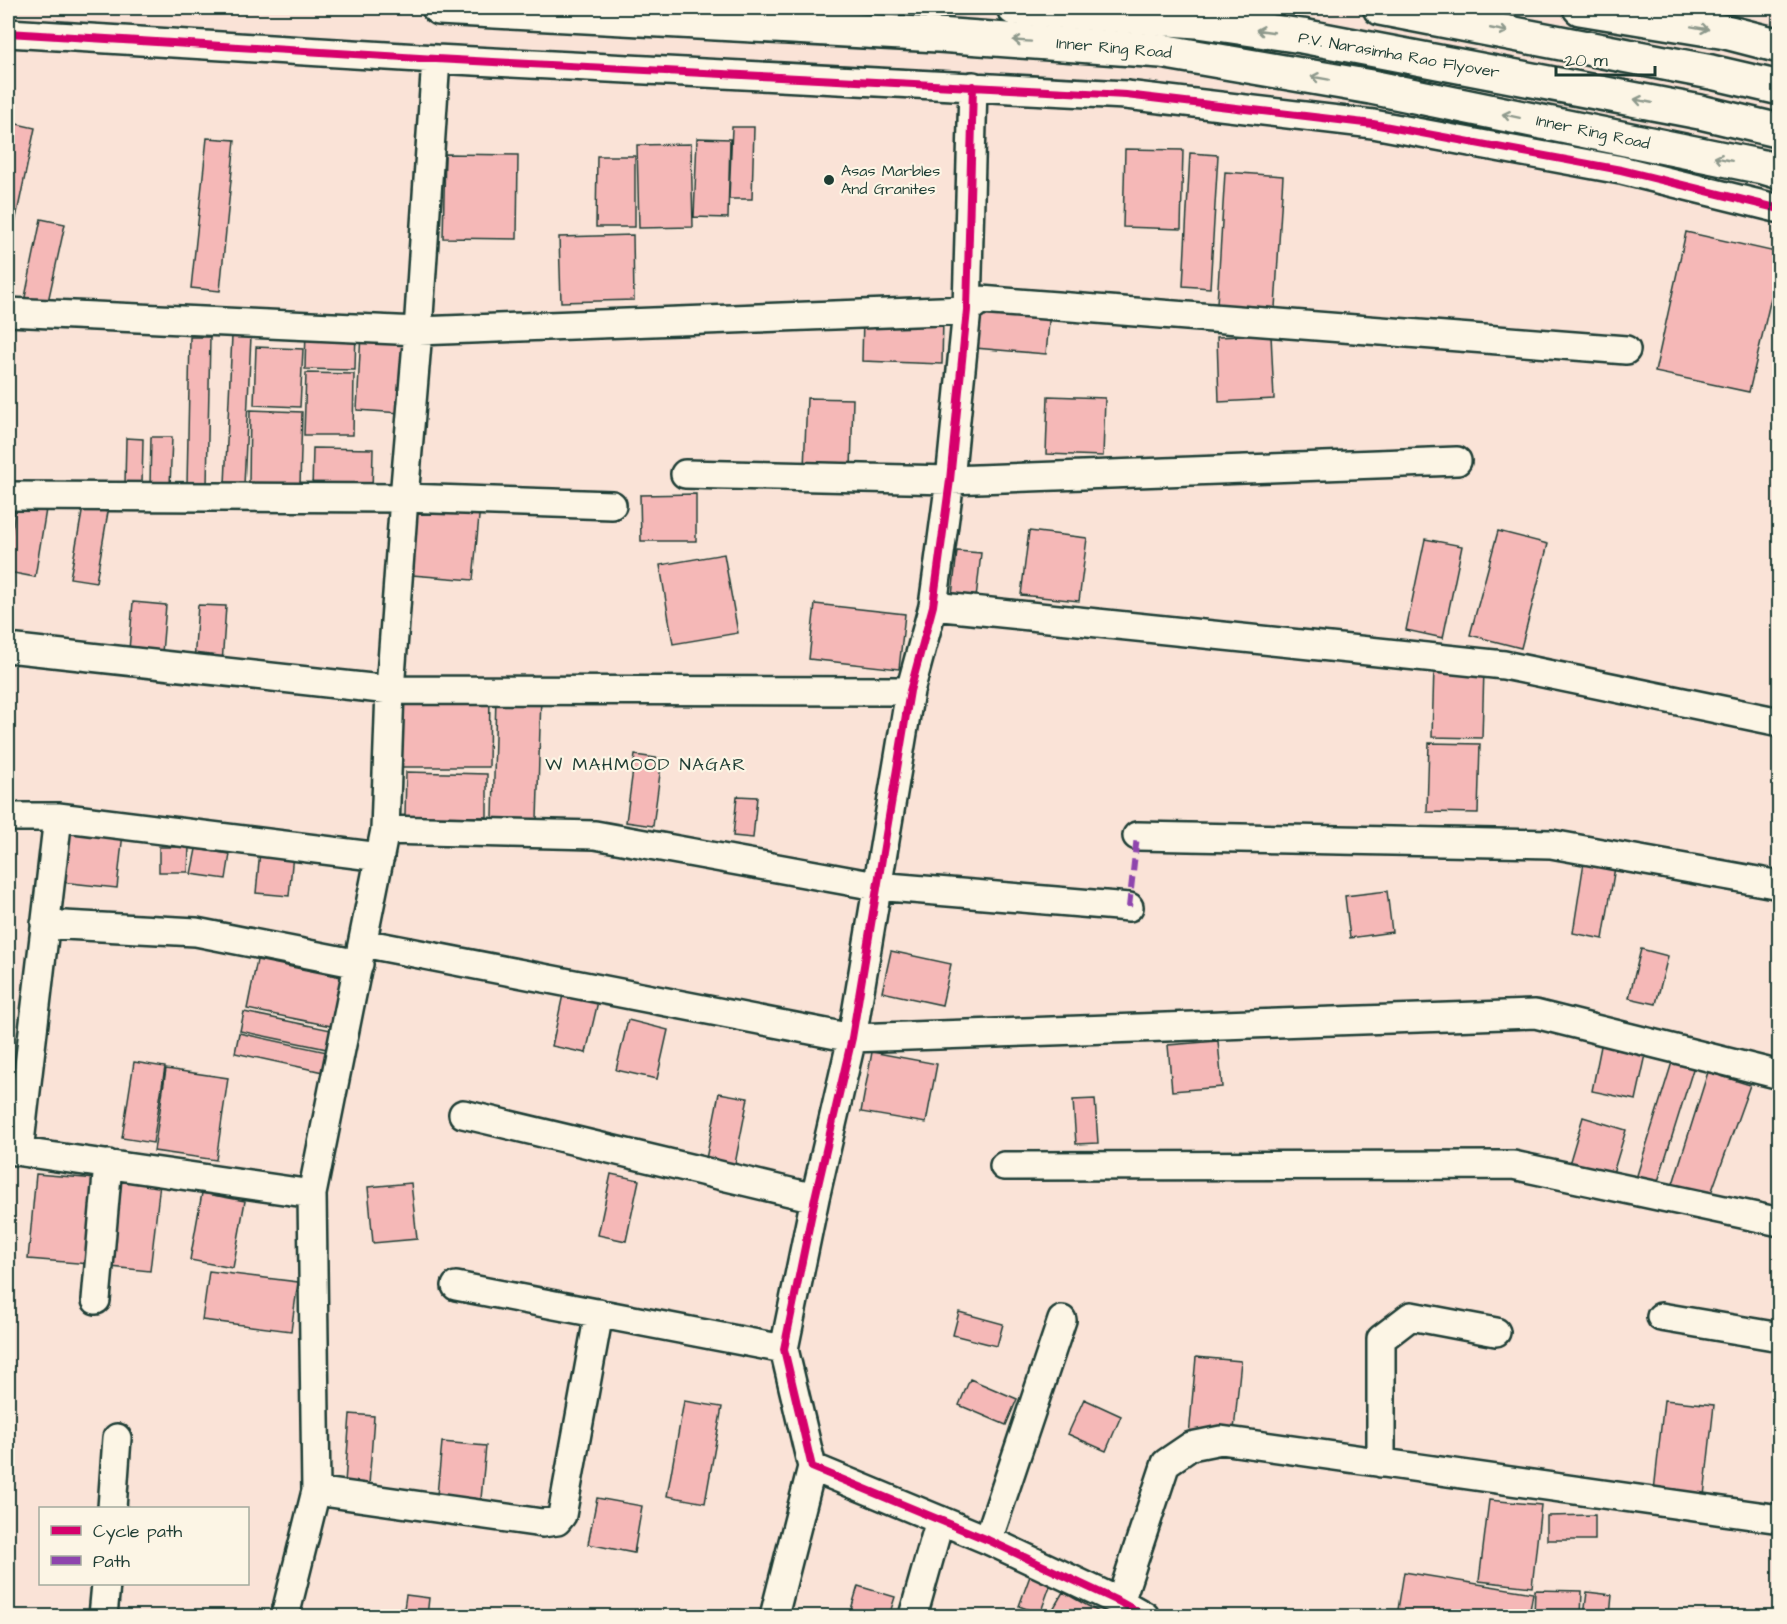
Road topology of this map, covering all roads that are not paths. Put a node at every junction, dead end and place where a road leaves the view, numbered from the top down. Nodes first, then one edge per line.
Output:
1 (439, 8) edge
2 (1014, 8) edge
3 (1380, 8) edge
4 (1580, 8) edge
5 (8, 33) edge
6 (1779, 46) edge
7 (436, 58) junction
8 (973, 86) junction
9 (1779, 88) edge
10 (1779, 131) edge
11 (1779, 172) edge
12 (1779, 209) edge
13 (967, 310) junction
14 (8, 312) edge
15 (418, 331) junction
16 (1626, 350) dead end
17 (1457, 461) dead end
18 (685, 474) dead end
19 (950, 480) junction
20 (8, 496) edge
21 (404, 498) junction
22 (612, 505) dead end
23 (933, 606) junction
24 (8, 648) edge
25 (390, 690) junction
26 (910, 691) junction
27 (1779, 722) edge
28 (8, 817) edge
29 (58, 817) junction
30 (385, 830) junction
31 (1137, 836) dead end
32 (380, 857) junction
33 (1779, 885) edge
34 (876, 886) junction
35 (1129, 907) dead end
36 (45, 924) junction
37 (361, 953) junction
38 (852, 1038) junction
39 (1779, 1075) edge
40 (463, 1114) dead end
41 (13, 1150) edge
42 (108, 1164) junction
43 (1004, 1166) dead end
44 (312, 1194) junction
45 (814, 1198) junction
46 (1779, 1222) edge
47 (456, 1286) dead end
48 (96, 1300) dead end
49 (599, 1313) junction
50 (1660, 1317) dead end
51 (1062, 1320) dead end
52 (1496, 1332) dead end
53 (1779, 1337) edge
54 (784, 1349) junction
55 (117, 1438) dead end
56 (1380, 1463) junction
57 (812, 1467) junction
58 (316, 1491) junction
59 (112, 1507) edge
60 (1779, 1519) edge
61 (940, 1520) junction
62 (988, 1540) junction
63 (106, 1585) edge
64 (1119, 1602) junction
65 (103, 1617) edge
66 (285, 1617) edge
67 (774, 1617) edge
68 (913, 1617) edge
69 (1145, 1617) edge

11 -> 1 main road, Inner Ring Road
10 -> 2 main road, P.V. Narasimha Rao Flyover
3 -> 9 main road
4 -> 6 main road
5 - 7 street
7 - 8 street
7 - 15 street
8 - 12 street
8 - 13 street
13 - 15 street
13 - 16 street
13 - 19 street
14 - 15 street
15 - 21 street
17 - 19 street
18 - 19 street
19 - 23 street
20 - 21 street
21 - 22 street
21 - 25 street
23 - 26 street
23 - 27 street
24 - 25 street
25 - 26 street
25 - 30 street
26 - 34 street
28 - 29 street
29 - 32 street
29 - 36 street
30 - 32 street
30 - 34 street
31 - 33 street
32 - 37 street
34 - 35 street
34 - 38 street
36 - 37 street
36 - 41 street
37 - 38 street
37 - 44 street
38 - 39 street
38 - 45 street
40 - 45 street
41 - 42 street
42 - 44 street
42 - 48 street
43 - 46 street
44 - 58 street
45 - 54 street
47 - 49 street
49 - 54 street
49 - 58 street
50 - 53 street
51 - 62 street
52 - 56 street
54 - 57 street
55 - 59 street
56 - 60 street
56 - 64 street
57 - 61 street
57 - 67 street
58 - 66 street
61 - 62 street
61 - 68 street
62 - 64 street
63 - 65 street
64 - 69 street

